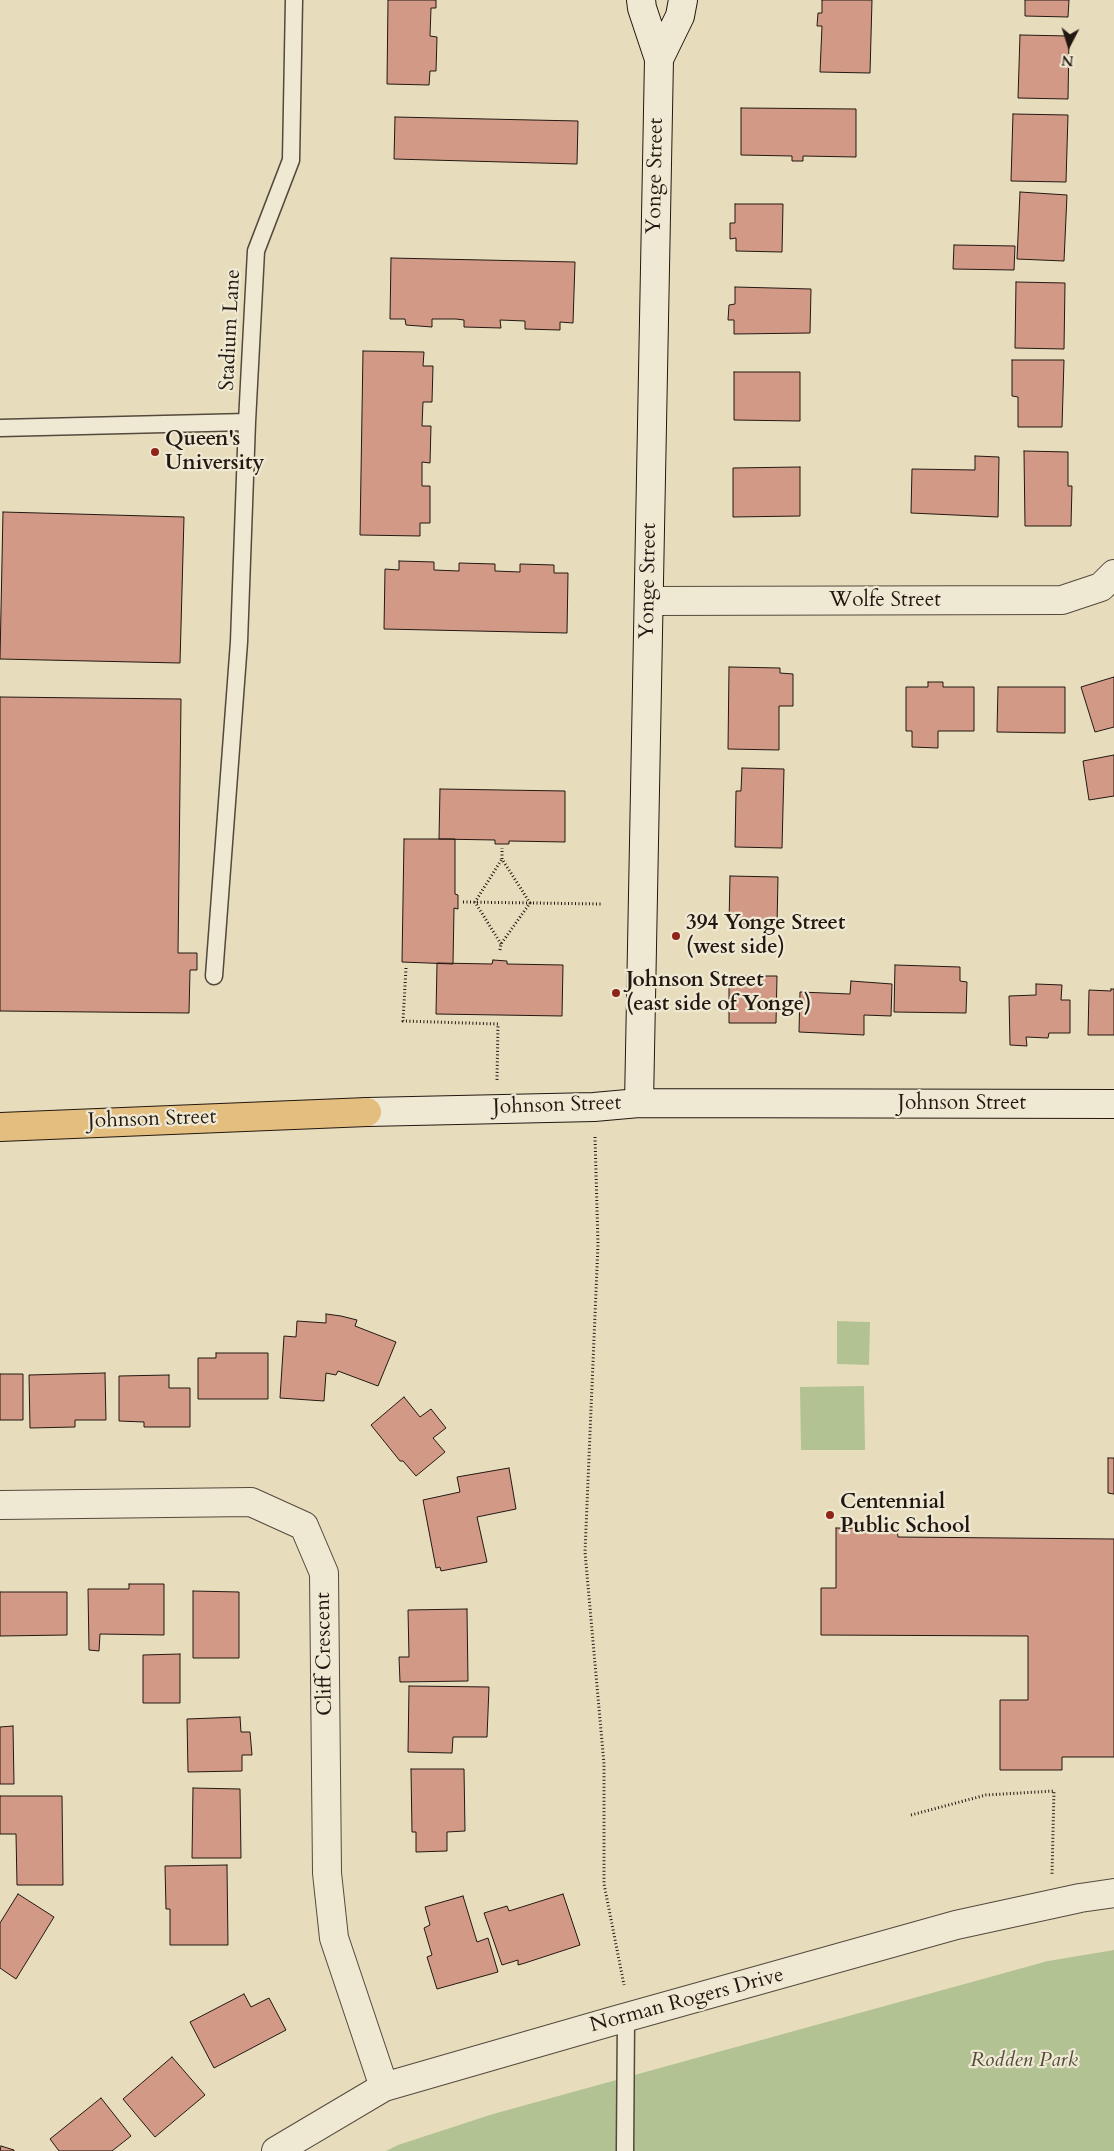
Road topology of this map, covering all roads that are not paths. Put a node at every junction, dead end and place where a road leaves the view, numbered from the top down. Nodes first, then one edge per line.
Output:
1 (294, 0) edge
2 (641, 0) edge
3 (683, 0) edge
4 (659, 58) junction
5 (247, 422) junction
6 (0, 428) edge
7 (1114, 574) edge
8 (649, 601) junction
9 (214, 976) dead end
10 (639, 1103) junction
11 (1114, 1104) edge
12 (367, 1112) joint
13 (0, 1127) edge
14 (0, 1505) edge
15 (1114, 1893) edge
16 (626, 2018) junction
17 (384, 2087) junction
18 (276, 2151) edge
19 (625, 2151) edge

1 - 5 lane, Stadium Lane
2 - 4 street, Yonge Street
3 - 4 street, Yonge Street
4 - 8 street, Yonge Street
5 - 6 lane, Stadium Lane
5 - 9 lane
7 - 8 street, Wolfe Street
8 - 10 street, Yonge Street
10 - 11 street, Johnson Street
10 - 12 street, Johnson Street
12 - 13 main road, Johnson Street
14 - 17 street, Cliff Crescent
15 - 16 street, Norman Rogers Drive
16 - 17 street, Norman Rogers Drive
16 - 19 lane
17 - 18 street, Norman Rogers Drive

